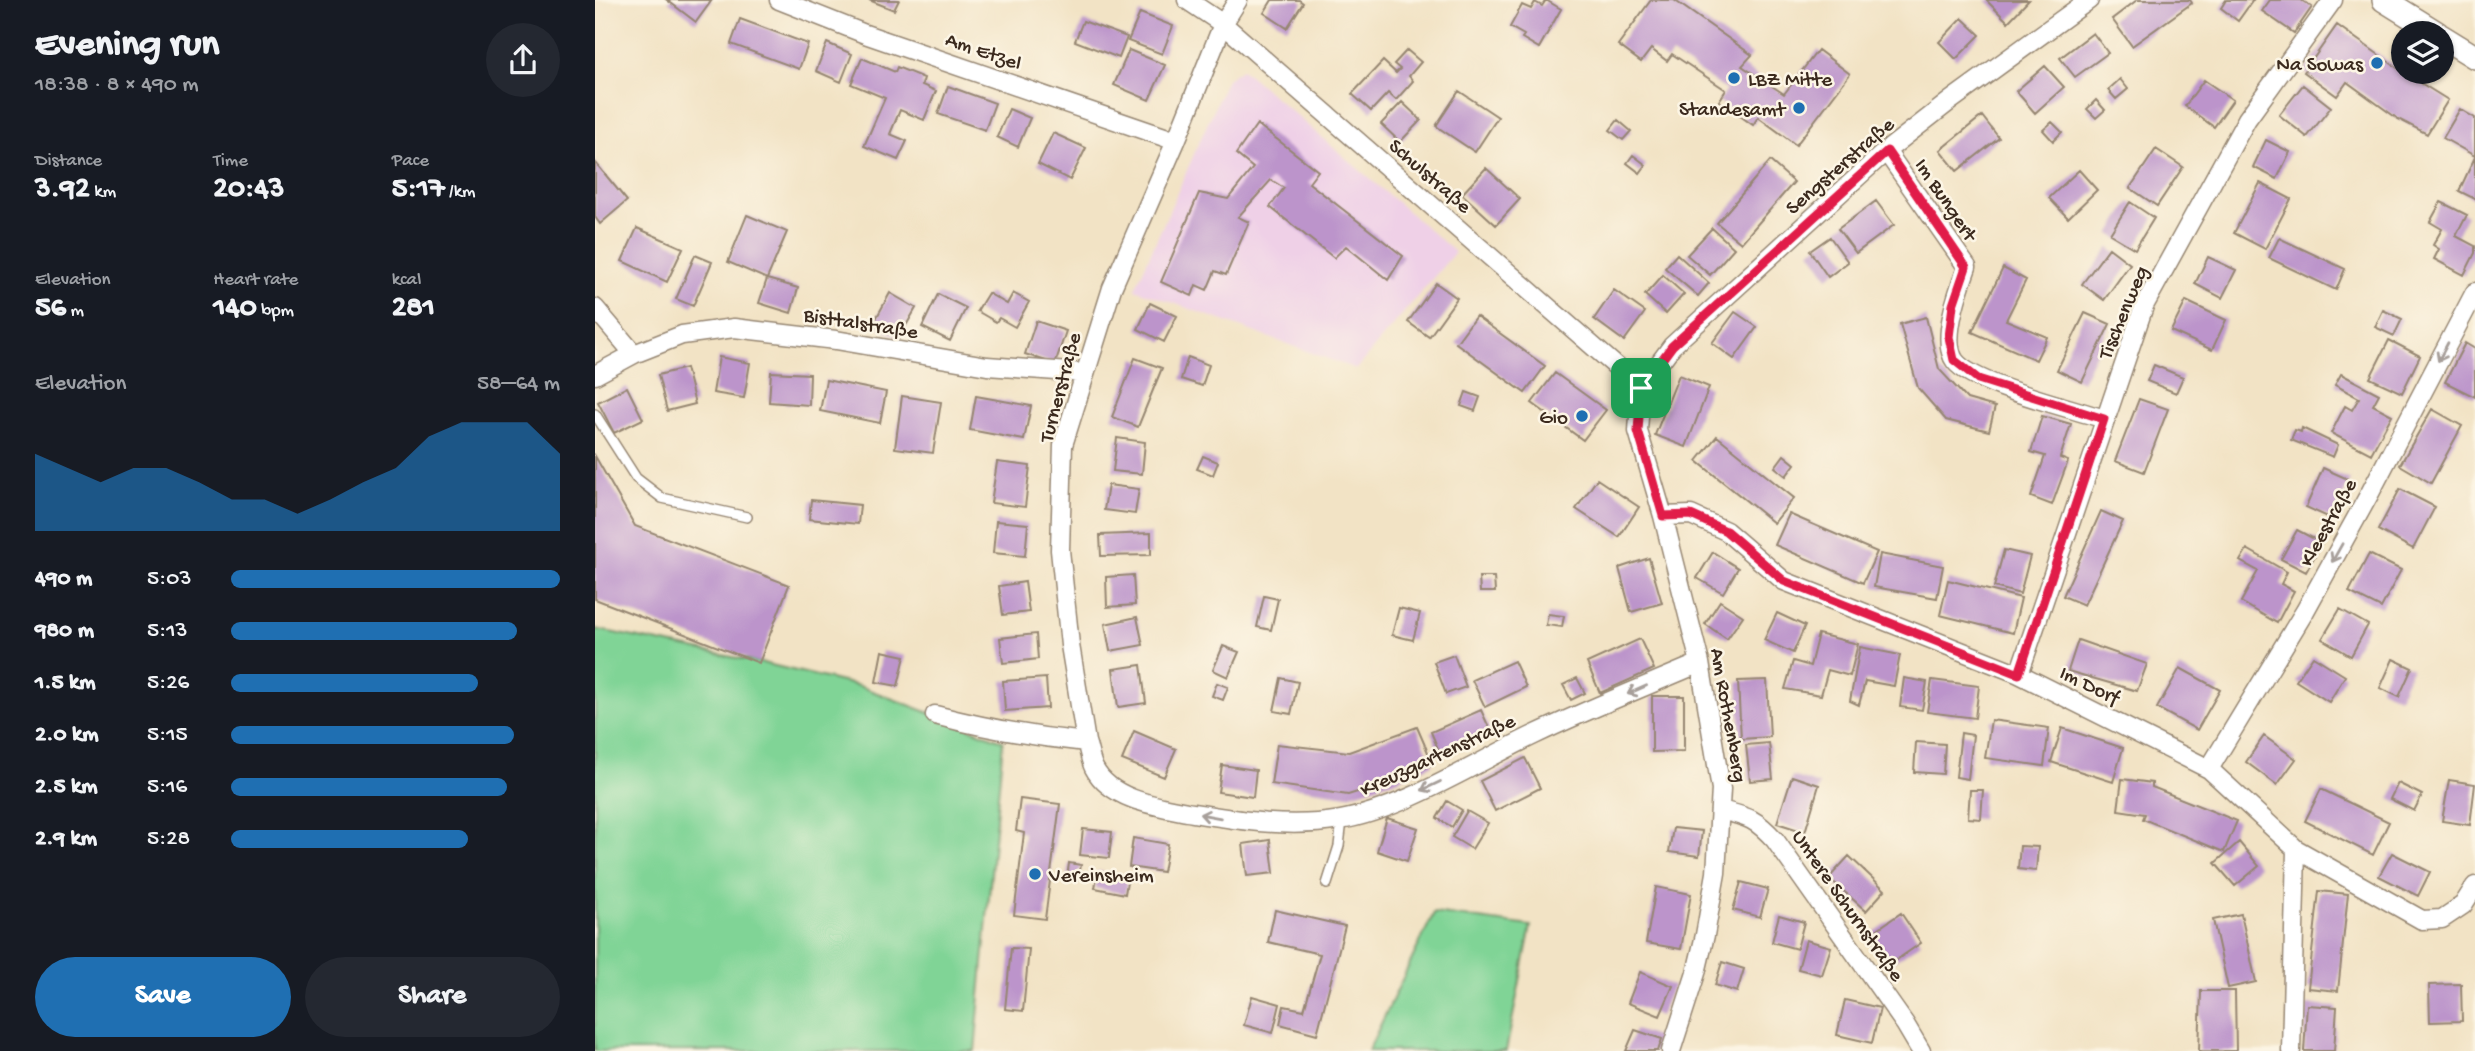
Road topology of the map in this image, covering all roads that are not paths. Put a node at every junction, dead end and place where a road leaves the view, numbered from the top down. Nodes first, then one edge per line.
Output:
1 (779, 0) edge
2 (1187, 0) edge
3 (1238, 0) edge
4 (2089, 0) edge
5 (2333, 0) edge
6 (2383, 0) edge
7 (2417, 21) edge
8 (1223, 24) junction
9 (2454, 44) edge
10 (2475, 57) edge
11 (1175, 141) junction
12 (1887, 151) junction
13 (2475, 292) edge
14 (595, 308) edge
15 (634, 354) junction
16 (1084, 373) junction
17 (595, 375) edge
18 (1641, 388) junction
19 (595, 414) edge
20 (2104, 419) junction
21 (1663, 516) junction
22 (747, 517) dead end
23 (1700, 663) junction
24 (2019, 674) junction
25 (935, 715) dead end
26 (1086, 742) junction
27 (2209, 769) junction
28 (1720, 810) junction
29 (1342, 820) junction
30 (2296, 849) junction
31 (1327, 884) dead end
32 (2475, 886) edge
33 (1671, 1051) edge
34 (1921, 1051) edge
35 (2291, 1051) edge

1 - 11 street, Am Etzel
2 - 8 street, Schulstraße
3 - 8 street, Turnerstraße
4 - 12 street, Sengsterstraße
5 - 20 street, Tischenweg
6 - 7 street
8 - 11 street, Turnerstraße
8 - 18 street, Schulstraße
9 - 10 street
11 - 16 street, Turnerstraße
12 - 18 street, Sengsterstraße
12 - 20 street, Im Bungert
13 -> 27 street, Kleestraße
14 - 15 street
15 - 16 street, Bisttalstraße
15 - 17 street, Bisttalstraße
16 - 26 street, Turnerstraße
18 - 21 street, Am Rothenberg
19 - 22 lane
20 - 24 street, Tischenweg
21 - 23 street, Am Rothenberg
21 - 24 street, Im Dorf
23 - 28 street, Am Rothenberg
23 -> 29 street, Kreuzgartenstraße
24 - 27 street, Im Dorf
25 - 26 street
29 -> 26 street, Kreuzgartenstraße
27 - 30 street, Im Dorf
28 - 33 street, Am Rothenberg
28 - 34 street, Untere Schurnstraße
29 - 31 lane
30 - 32 street, Im Dorf
30 - 35 street

